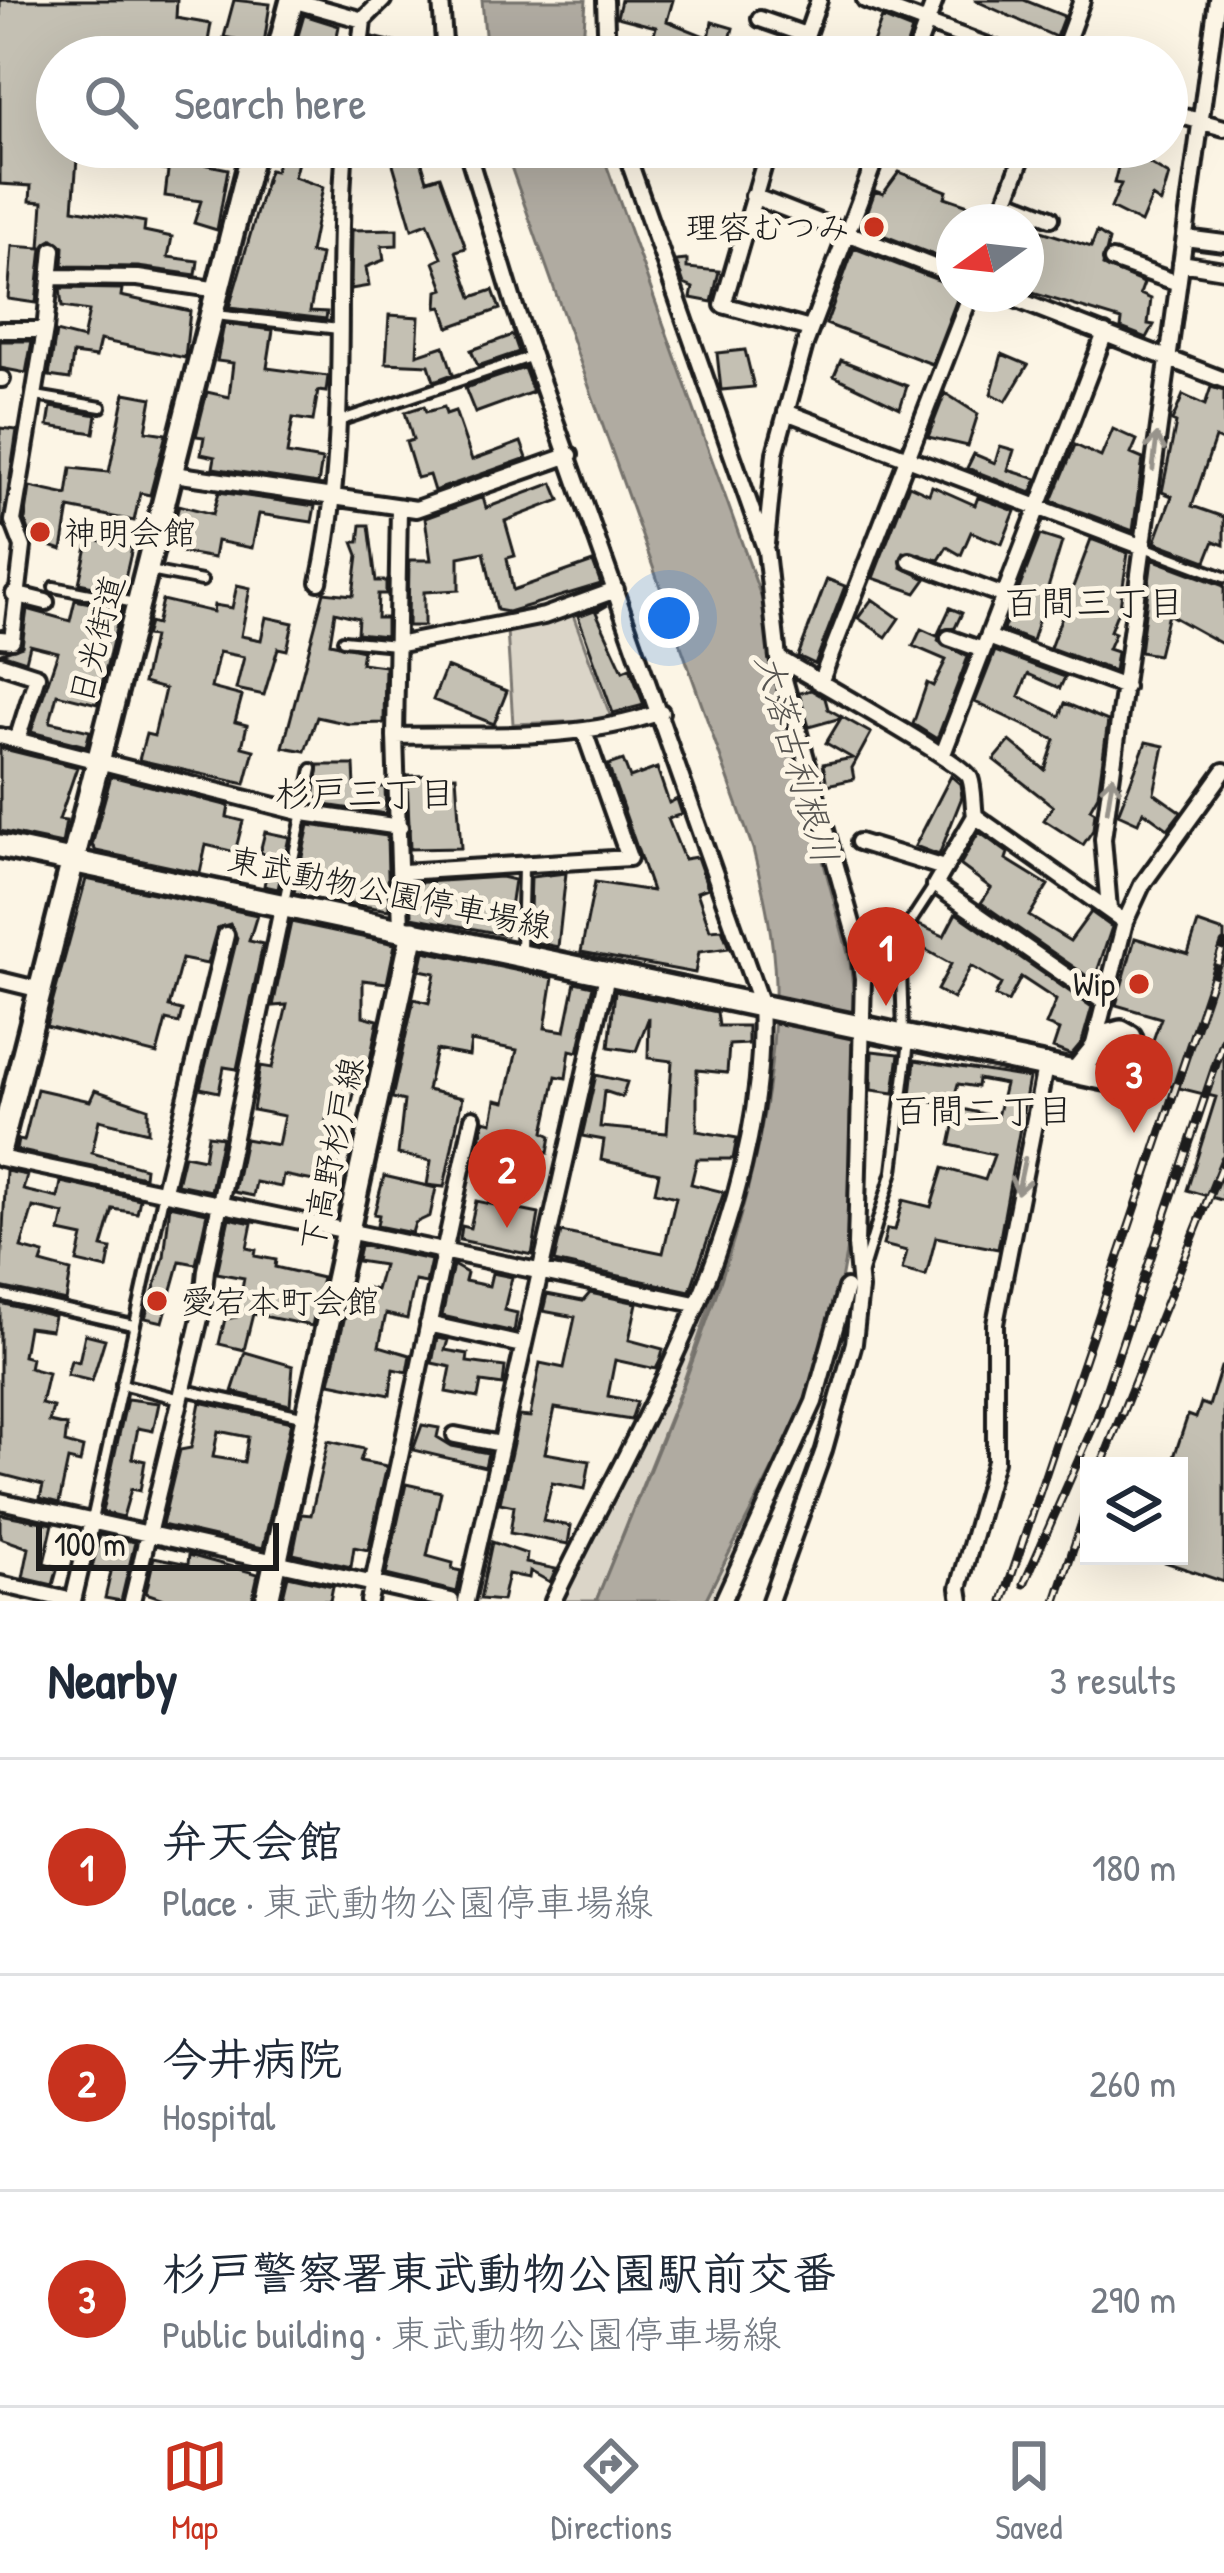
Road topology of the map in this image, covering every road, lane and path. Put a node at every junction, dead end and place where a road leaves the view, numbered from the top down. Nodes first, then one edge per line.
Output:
1 (292, 0) edge
2 (383, 0) edge
3 (440, 0) edge
4 (605, 0) edge
5 (819, 0) edge
6 (865, 0) edge
7 (935, 0) edge
8 (1082, 0) edge
9 (1217, 0) edge
10 (760, 19) dead end
11 (363, 20) junction
12 (926, 23) junction
13 (806, 35) joint
14 (283, 36) edge
15 (361, 36) edge
16 (443, 36) edge
17 (606, 36) edge
18 (921, 36) edge
19 (961, 36) edge
20 (1068, 36) edge
21 (1218, 43) edge
22 (1188, 120) edge
23 (1201, 125) junction
24 (1224, 128) edge
25 (248, 168) edge
26 (343, 168) edge
27 (473, 168) edge
28 (631, 168) edge
29 (762, 168) edge
30 (872, 168) edge
31 (1019, 168) edge
32 (753, 196) junction
33 (1006, 200) junction
34 (1005, 204) edge
35 (1051, 218) dead end
36 (847, 234) junction
37 (1185, 238) junction
38 (1224, 243) edge
39 (53, 250) dead end
40 (1112, 260) dead end
41 (1181, 263) junction
42 (936, 268) edge
43 (1224, 270) edge
44 (52, 278) junction
45 (1178, 284) junction
46 (219, 290) junction
47 (1044, 310) edge
48 (963, 312) edge
49 (213, 315) junction
50 (338, 329) junction
51 (810, 329) junction
52 (0, 330) edge
53 (45, 330) junction
54 (1105, 334) junction
55 (533, 356) junction
56 (1167, 357) junction
57 (1224, 380) edge
58 (36, 396) junction
59 (101, 406) dead end
60 (786, 412) junction
61 (342, 420) junction
62 (570, 455) junction
63 (908, 458) junction
64 (173, 474) junction
65 (335, 497) junction
66 (1038, 507) junction
67 (399, 508) junction
68 (1143, 547) junction
69 (766, 550) junction
70 (910, 561) dead end
71 (148, 571) junction
72 (1224, 577) edge
73 (202, 581) dead end
74 (319, 582) dead end
75 (54, 586) dead end
76 (616, 590) junction
77 (14, 594) junction
78 (1004, 596) junction
79 (46, 602) dead end
80 (139, 604) junction
81 (949, 638) dead end
82 (0, 639) edge
83 (344, 640) dead end
84 (986, 644) junction
85 (396, 645) junction
86 (778, 658) junction
87 (0, 664) edge
88 (820, 683) junction
89 (1125, 687) junction
90 (661, 712) junction
91 (584, 731) junction
92 (0, 736) edge
93 (395, 736) junction
94 (16, 740) junction
95 (943, 754) junction
96 (99, 760) junction
97 (312, 769) dead end
98 (1224, 771) edge
99 (303, 813) junction
100 (975, 816) junction
101 (400, 827) junction
102 (859, 842) dead end
103 (0, 846) edge
104 (74, 860) junction
105 (524, 868) junction
106 (944, 868) junction
107 (403, 872) junction
108 (935, 885) junction
109 (283, 904) junction
110 (1109, 909) junction
111 (1124, 922) junction
112 (407, 931) junction
113 (226, 935) dead end
114 (521, 952) junction
115 (608, 971) junction
116 (0, 980) edge
117 (41, 990) junction
118 (763, 1003) junction
119 (1103, 1005) junction
120 (863, 1024) junction
121 (906, 1033) junction
122 (1115, 1033) junction
123 (1046, 1062) junction
124 (1087, 1062) junction
125 (473, 1118) dead end
126 (0, 1148) edge
127 (0, 1158) edge
128 (164, 1190) junction
129 (221, 1203) junction
130 (348, 1229) junction
131 (444, 1251) junction
132 (538, 1272) junction
133 (859, 1277) junction
134 (846, 1288) dead end
135 (0, 1295) edge
136 (695, 1304) junction
137 (428, 1324) junction
138 (133, 1325) junction
139 (522, 1345) junction
140 (121, 1384) junction
141 (178, 1394) junction
142 (307, 1417) junction
143 (455, 1435) dead end
144 (501, 1444) junction
145 (0, 1501) edge
146 (92, 1520) junction
147 (147, 1532) junction
148 (275, 1562) junction
149 (0, 1584) edge
150 (373, 1585) junction
151 (136, 1600) edge
152 (267, 1601) edge
153 (369, 1601) edge
154 (452, 1601) edge
155 (466, 1601) edge
156 (554, 1601) edge
157 (723, 1601) edge
158 (770, 1601) edge
159 (961, 1601) edge

1 - 11 street
1 - 14 main road
2 - 11 street
3 - 16 street
4 - 17 street
5 - 13 street
6 - 12 street
7 - 12 street
8 - 20 street
9 - 21 street
10 - 13 street
11 - 15 street
12 - 18 street
12 - 19 street
21 - 23 street
22 - 23 street
23 - 24 street
23 - 37 street
25 - 46 main road, 日光街道
26 - 50 street
27 - 55 street
28 - 69 street
29 - 32 street
30 - 36 street
31 - 33 street
32 - 36 street
32 - 51 street
33 - 34 street
33 - 35 street
36 - 42 street
36 - 51 street
37 - 38 street
37 - 41 street
39 - 44 street
40 - 45 street
41 - 43 street
41 - 45 street
44 - 46 street
44 - 53 street
45 - 56 street
46 - 49 main road, 日光街道
47 - 54 street
48 - 63 street
49 - 50 lane
49 - 64 main road, 日光街道
50 - 61 street
51 - 60 street
52 - 53 street
53 - 58 street
54 - 56 street
54 - 66 street
55 - 61 lane
55 - 62 street
56 - 57 street
68 -> 56 street
58 - 59 lane
58 - 77 street
60 - 63 street
60 - 69 street
61 - 65 street
62 - 67 street
62 - 76 street
63 - 66 street
63 - 88 street
64 - 65 street
64 - 71 main road, 日光街道
65 - 67 street
65 - 74 street
66 - 68 street
66 - 78 street
67 - 85 street
68 - 72 lane
68 - 89 street
69 - 86 street
70 - 78 street
71 - 73 lane
71 - 80 main road, 日光街道
75 - 80 lane
76 - 85 street
76 - 90 street
77 - 79 street
77 - 82 street
78 - 84 street
80 - 96 main road, 日光街道
81 - 84 street
83 - 85 lane
84 - 89 street
84 - 95 street
85 - 93 street
86 - 88 street
86 - 120 street
87 - 94 street
88 - 95 street
110 -> 89 street
90 - 91 street
90 - 118 street
91 - 93 street
91 - 105 street
92 - 94 street
93 - 101 street
94 - 96 street
95 - 100 street
96 - 99 street
96 - 104 main road, 日光街道
97 - 99 lane
98 - 111 street
99 - 101 street
99 - 109 lane
100 - 106 street
100 - 110 street
101 - 107 street
102 - 106 street
103 - 104 main road, 東武動物公園停車場線
104 - 109 main road, 東武動物公園停車場線
104 - 117 main road, 日光街道
105 - 107 street
105 - 114 lane
106 - 108 street
107 - 112 street
108 - 119 street
108 - 121 lane
109 - 112 main road, 東武動物公園停車場線
109 - 129 street
110 - 111 street
111 - 119 street
112 - 114 main road, 東武動物公園停車場線
112 - 130 main road, 下高野杉戸線
113 - 128 street
114 - 115 main road, 東武動物公園停車場線
115 - 118 main road, 東武動物公園停車場線
115 - 132 street
116 - 117 street
117 - 126 main road, 日光街道
118 - 120 main road, 東武動物公園停車場線
118 - 136 street
119 - 122 street
119 - 124 street
120 - 121 main road
120 - 133 street
121 - 123 main road
121 - 133 lane
122 - 124 main road
122 - 124 main road
123 - 124 main road
123 -> 159 street
125 - 131 street
127 - 128 street
128 - 129 street
128 - 138 lane
129 - 130 street
129 - 141 street
130 - 131 street
130 - 142 main road, 下高野杉戸線
131 - 132 street
131 - 137 street
132 - 136 street
132 - 139 street
133 - 158 street
134 - 157 street
135 - 138 lane
136 - 156 street
137 - 139 street
137 - 150 street
138 - 140 lane
139 - 144 street
140 - 141 lane
140 - 146 lane
141 - 142 lane
141 - 147 street
142 - 148 main road, 下高野杉戸線
143 - 144 street
144 - 155 street
145 - 146 street
146 - 147 street
146 - 149 street
147 - 148 street
147 - 151 street
148 - 150 street
148 - 152 main road, 下高野杉戸線
150 - 153 street
150 - 154 street

